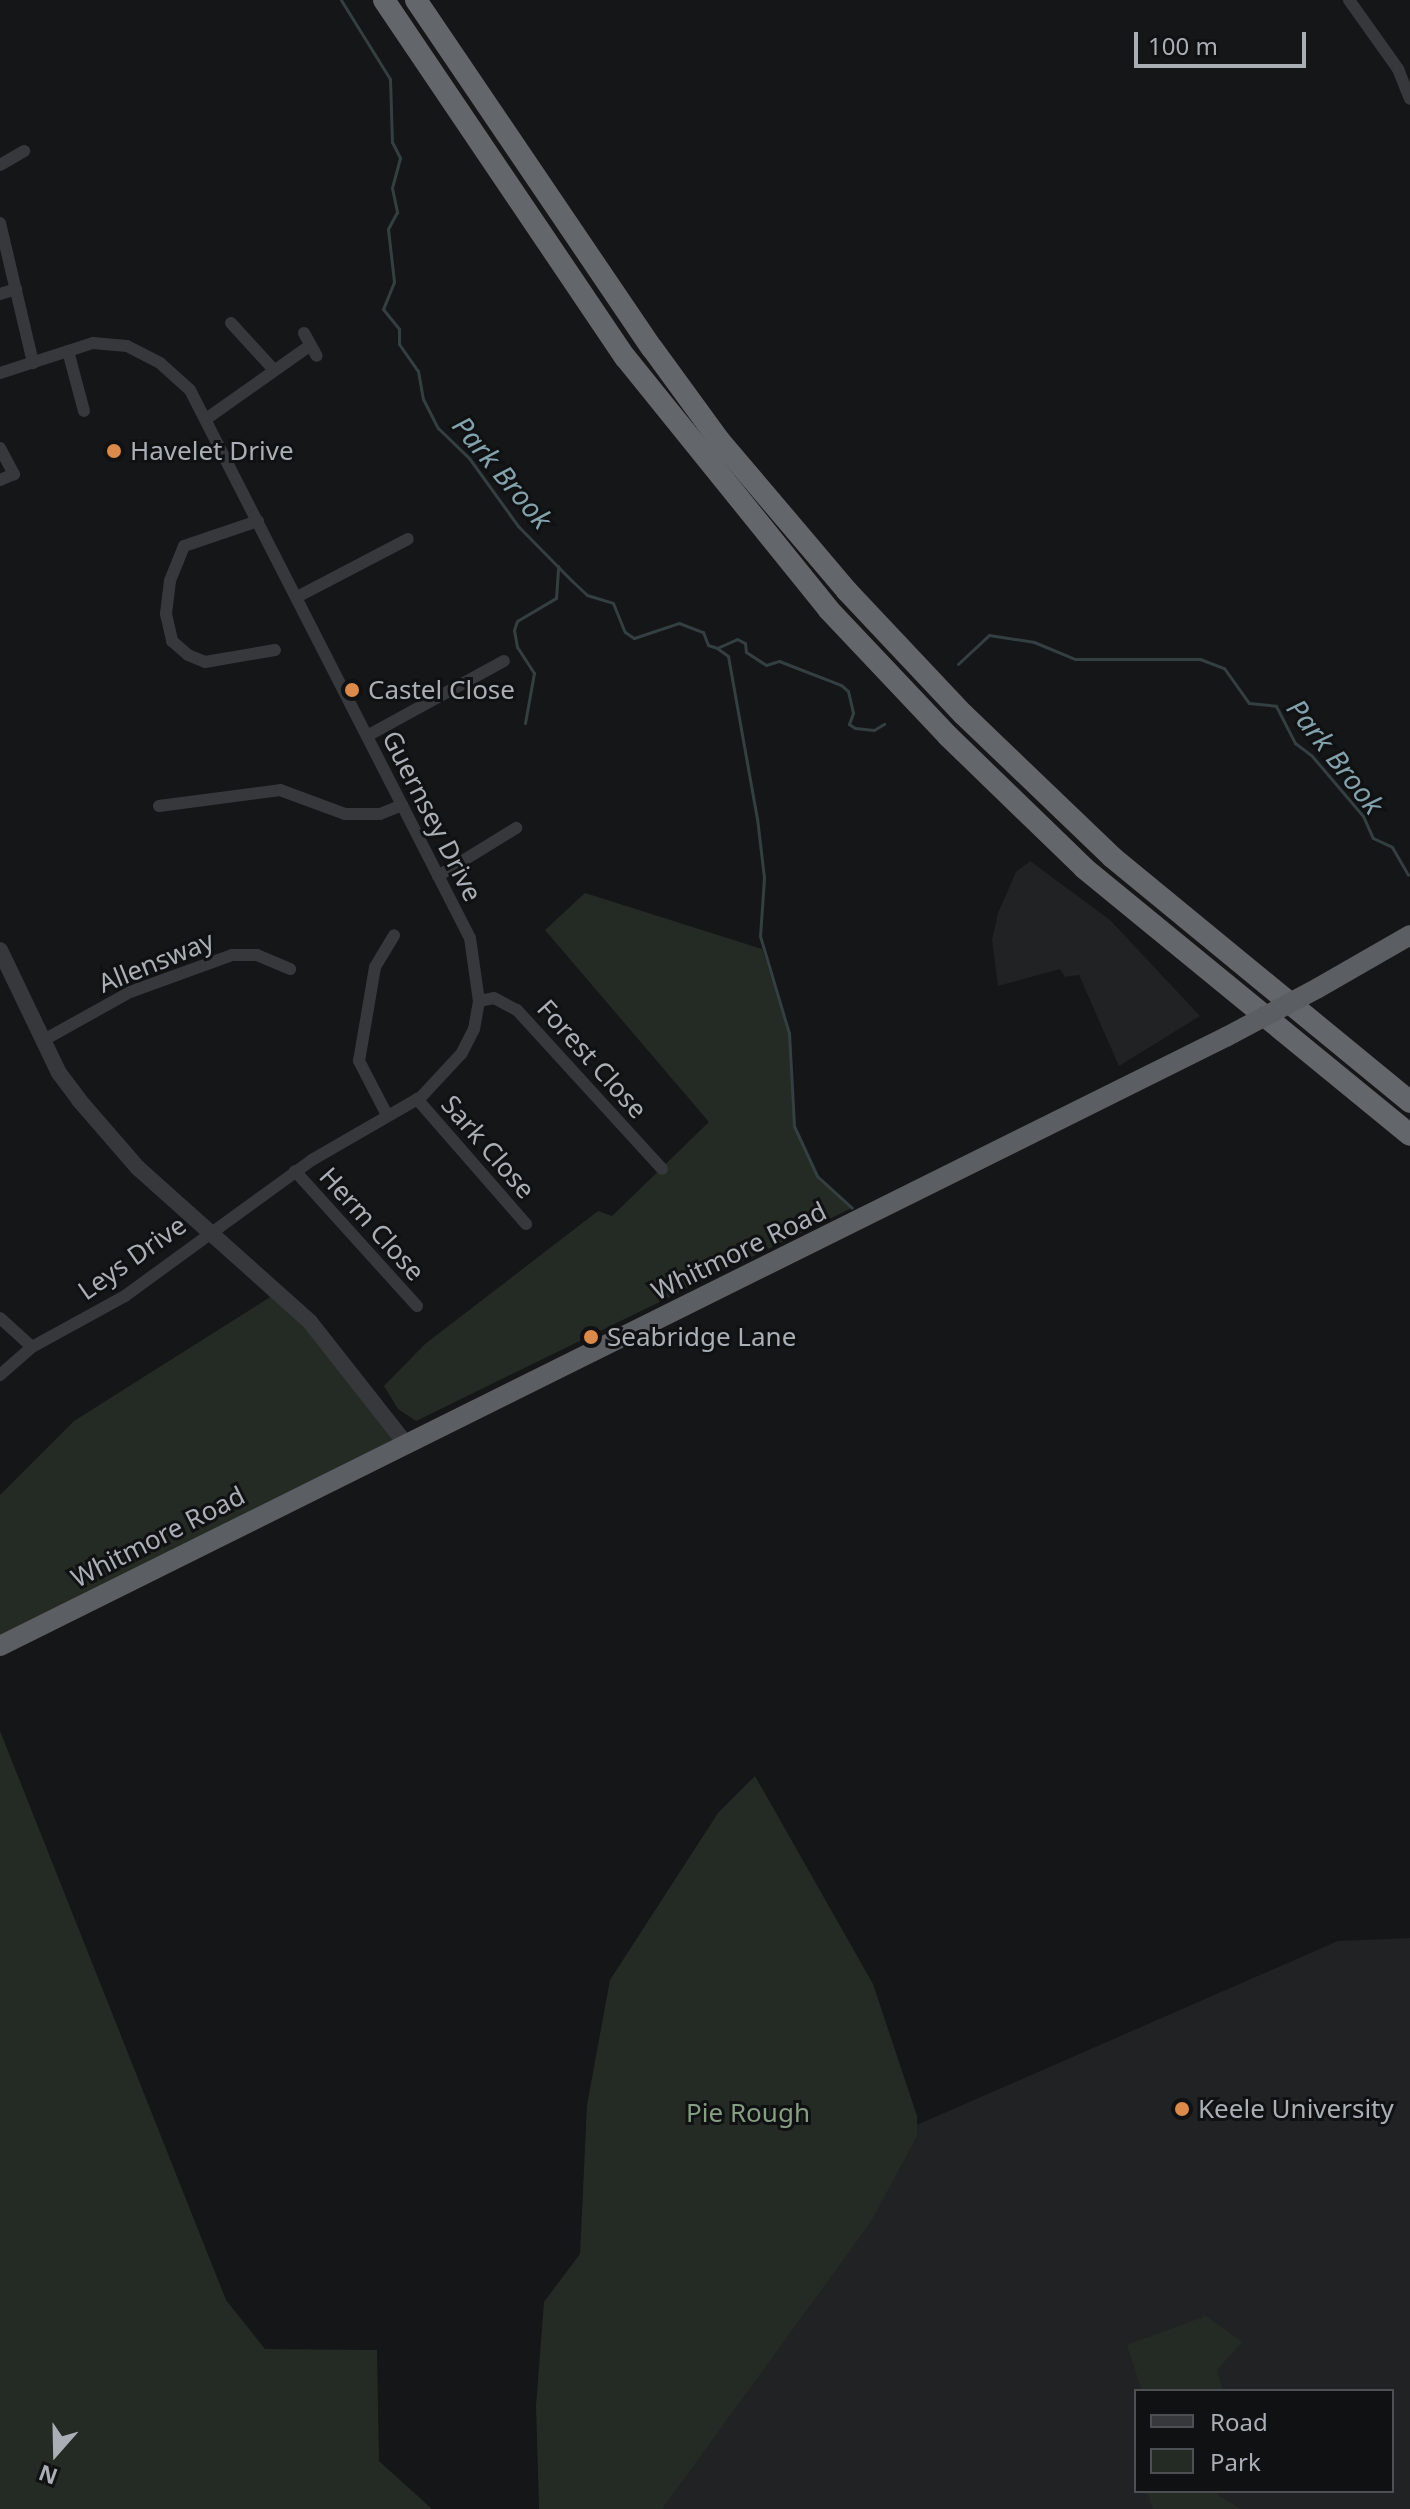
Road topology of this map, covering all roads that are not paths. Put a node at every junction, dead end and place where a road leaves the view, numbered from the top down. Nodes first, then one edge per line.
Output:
1 (384, 0) edge
2 (416, 0) edge
3 (1349, 0) edge
4 (1410, 99) edge
5 (24, 151) dead end
6 (0, 165) edge
7 (0, 223) edge
8 (16, 289) junction
9 (0, 294) edge
10 (231, 323) dead end
11 (304, 333) dead end
12 (68, 351) junction
13 (33, 363) junction
14 (273, 369) junction
15 (0, 373) edge
16 (84, 411) dead end
17 (206, 419) junction
18 (0, 448) edge
19 (0, 480) edge
20 (258, 521) junction
21 (408, 539) dead end
22 (297, 597) junction
23 (275, 650) dead end
24 (504, 661) dead end
25 (367, 736) junction
26 (402, 805) junction
27 (159, 806) dead end
28 (516, 828) dead end
29 (438, 876) junction
30 (394, 935) dead end
31 (1410, 935) edge
32 (0, 950) edge
33 (290, 969) dead end
34 (479, 1001) junction
35 (42, 1041) junction
36 (417, 1099) junction
37 (1410, 1102) edge
38 (387, 1115) junction
39 (1410, 1135) edge
40 (662, 1169) dead end
41 (295, 1171) junction
42 (526, 1224) dead end
43 (211, 1230) junction
44 (417, 1306) dead end
45 (0, 1318) edge
46 (32, 1347) junction
47 (0, 1375) edge
48 (406, 1444) junction
49 (0, 1646) edge

1 - 39 highway
2 - 37 highway
3 - 4 street
5 - 6 street
7 - 8 street
8 - 9 street
8 - 13 street
10 - 14 street
11 - 14 street
12 - 13 street, Guernsey Drive
12 - 16 street
12 - 17 street, Guernsey Drive
13 - 15 street, Guernsey Drive
14 - 17 street
17 - 20 street, Guernsey Drive
18 - 19 street
20 - 22 street, Guernsey Drive
20 - 23 street
21 - 22 street
22 - 25 street, Guernsey Drive
24 - 25 street
25 - 26 street, Guernsey Drive
26 - 27 street
26 - 29 street, Guernsey Drive
28 - 29 street
29 - 34 street, Guernsey Drive
30 - 38 street
31 - 48 highway, Whitmore Road, bridge
32 - 35 street
33 - 35 street, Allensway
34 - 36 street, Guernsey Drive
34 - 40 street, Forest Close
35 - 43 street
36 - 38 street, Guernsey Drive
36 - 42 street, Sark Close
38 - 41 street, Guernsey Drive
41 - 43 street, Guernsey Drive
41 - 44 street, Herm Close
43 - 46 street, Leys Drive
43 - 48 street
45 - 46 street
46 - 47 street, Leys Drive
48 - 49 highway, Whitmore Road

